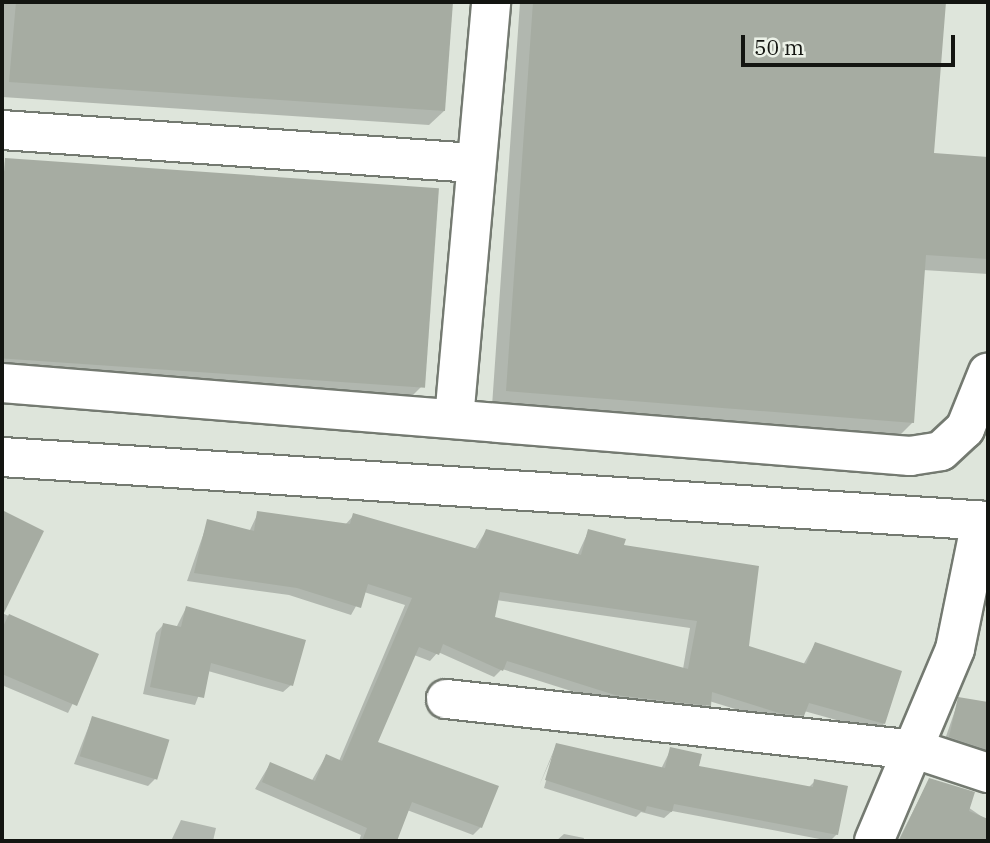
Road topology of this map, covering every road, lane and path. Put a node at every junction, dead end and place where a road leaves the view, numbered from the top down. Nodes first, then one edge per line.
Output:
1 (491, 2) edge
2 (2, 130) edge
3 (477, 163) junction
4 (988, 372) edge
5 (2, 383) edge
6 (454, 419) junction
7 (2, 457) edge
8 (985, 521) edge
9 (446, 699) dead end
10 (918, 750) junction
11 (988, 773) edge
12 (874, 841) edge

1 - 3 street
2 - 3 street
3 - 6 street
4 - 6 street
5 - 6 street
7 - 8 street
8 - 10 street
9 - 10 street
10 - 11 street
10 - 12 street

